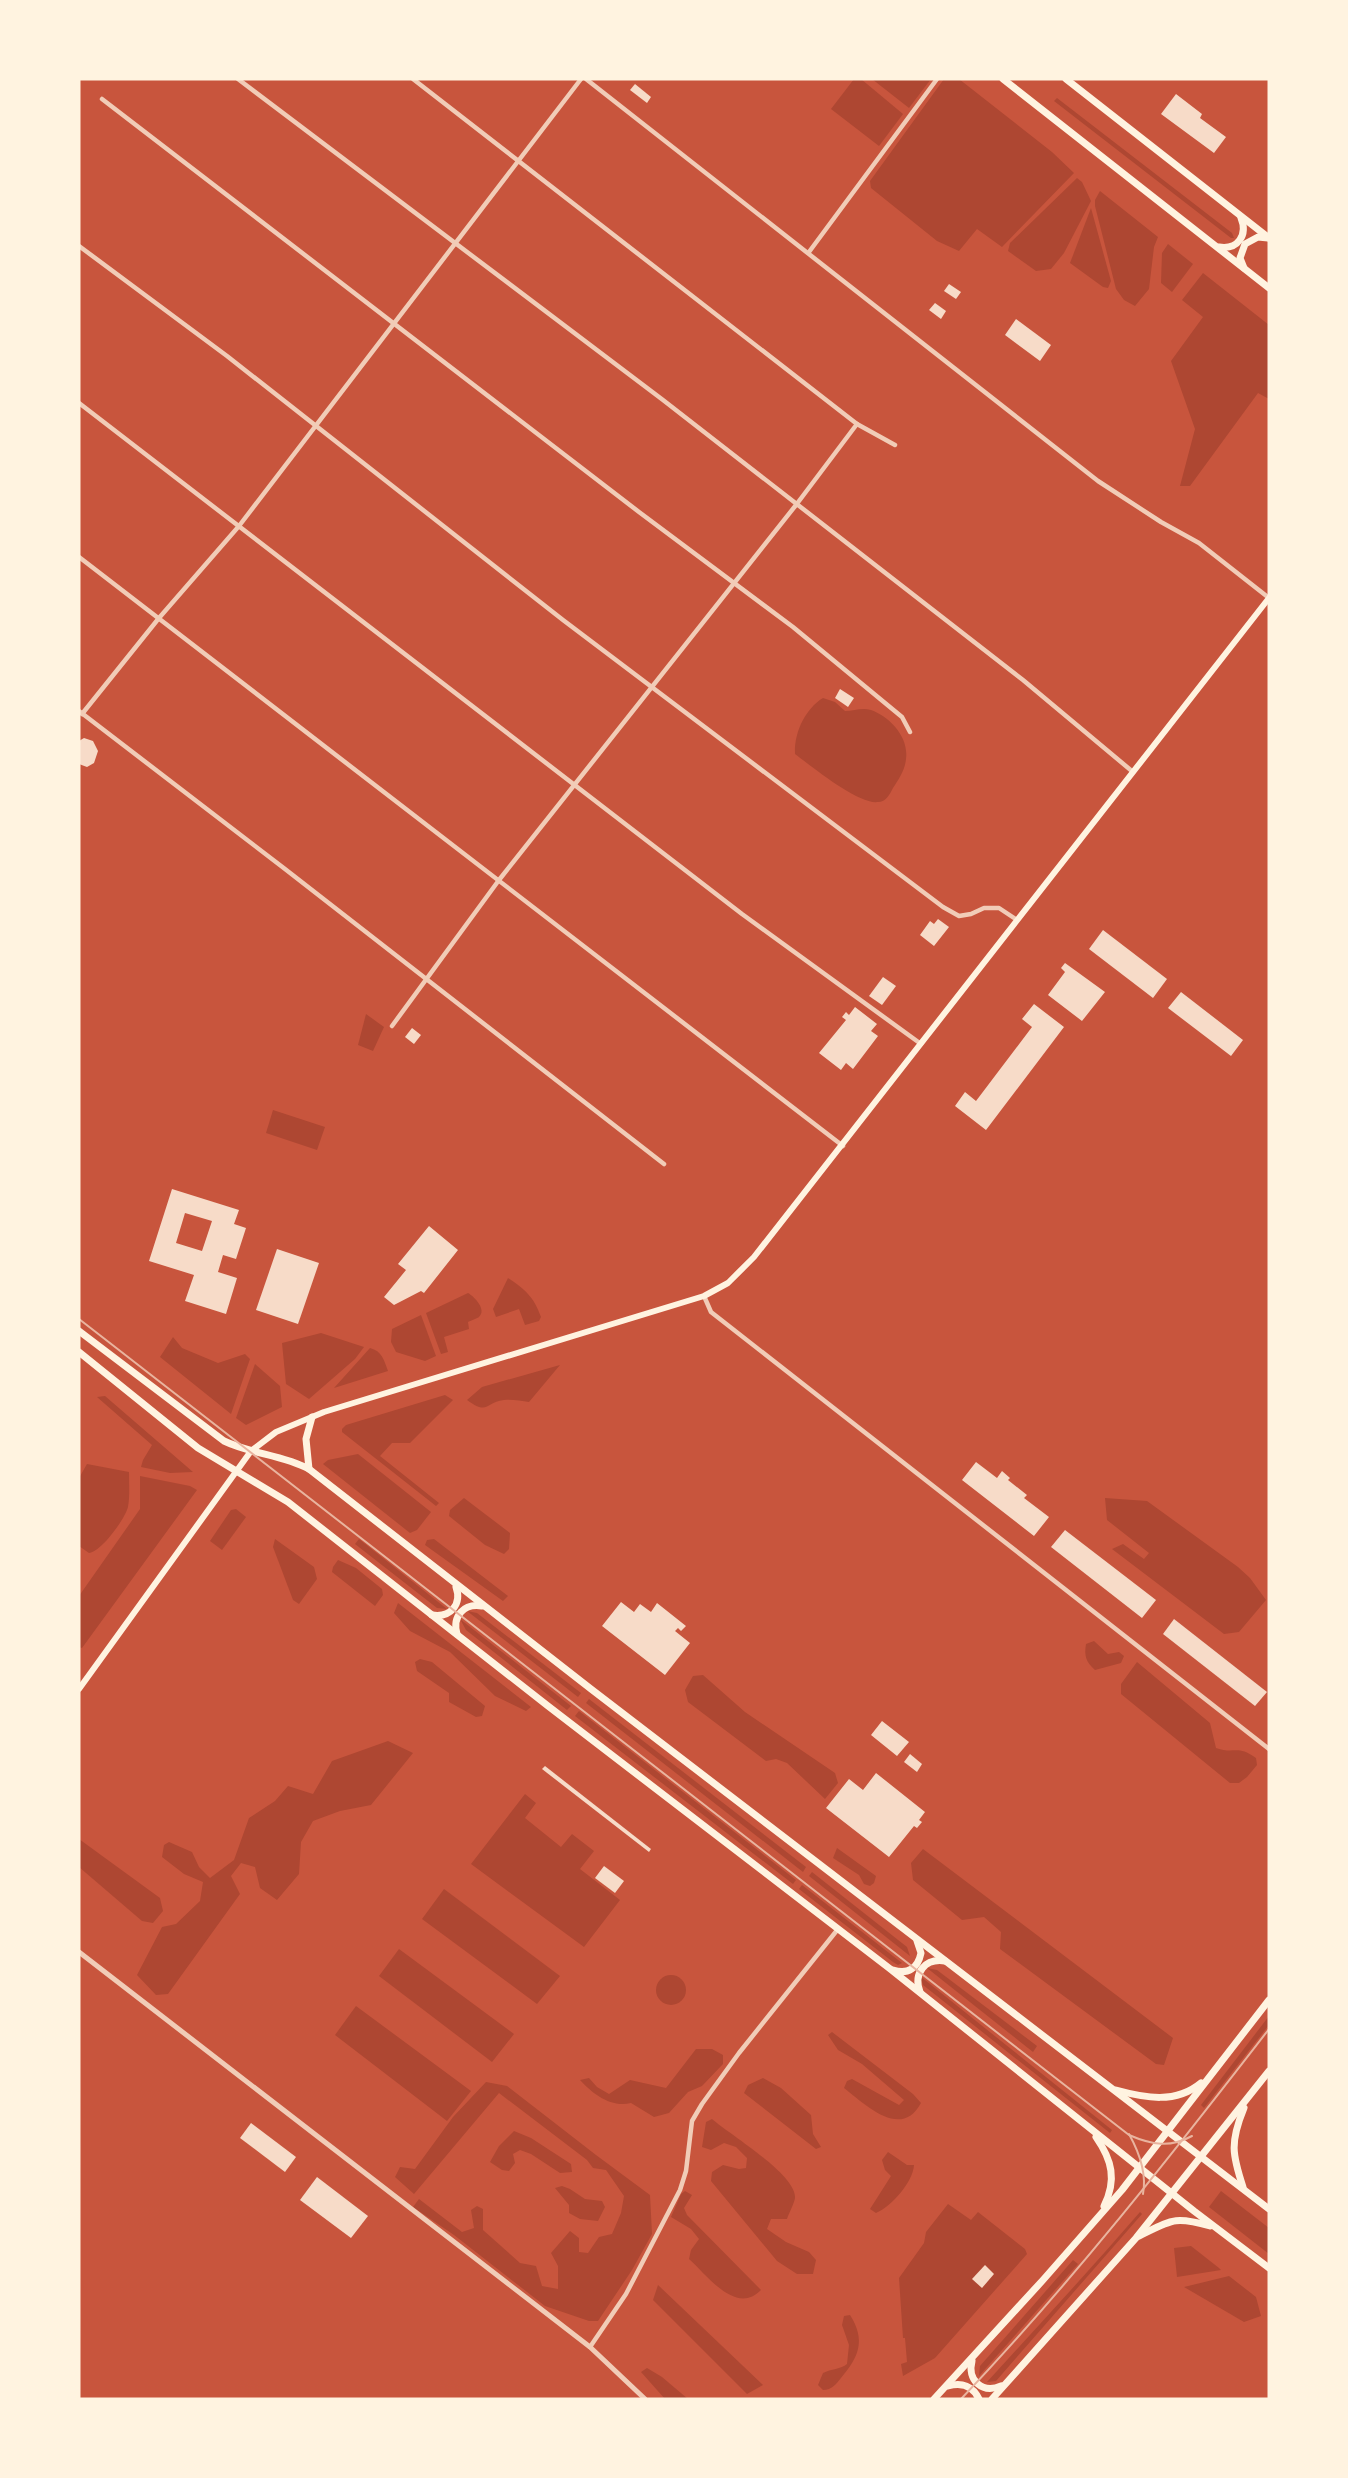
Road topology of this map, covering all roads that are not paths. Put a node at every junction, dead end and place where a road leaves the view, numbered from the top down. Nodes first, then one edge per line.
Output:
1 (238, 79) edge
2 (413, 79) edge
3 (580, 79) edge
4 (586, 79) edge
5 (937, 79) edge
6 (1003, 79) edge
7 (1066, 79) edge
8 (102, 99) dead end
9 (518, 159) junction
10 (1238, 214) junction
11 (1269, 238) edge
12 (455, 243) junction
13 (79, 246) edge
14 (1215, 246) junction
15 (809, 252) junction
16 (1244, 268) junction
17 (1269, 288) edge
18 (394, 324) junction
19 (79, 403) edge
20 (857, 424) junction
21 (314, 425) junction
22 (895, 445) dead end
23 (796, 505) junction
24 (239, 526) junction
25 (79, 557) edge
26 (734, 582) junction
27 (1269, 598) edge
28 (159, 618) junction
29 (652, 686) junction
30 (80, 713) edge
31 (911, 732) dead end
32 (1133, 772) junction
33 (575, 786) junction
34 (499, 880) junction
35 (1018, 920) junction
36 (427, 980) junction
37 (392, 1026) dead end
38 (921, 1045) junction
39 (843, 1146) junction
40 (664, 1164) dead end
41 (704, 1296) junction
42 (79, 1331) edge
43 (79, 1352) edge
44 (312, 1417) junction
45 (251, 1451) junction
46 (309, 1469) junction
47 (237, 1470) junction
48 (455, 1584) junction
49 (483, 1606) junction
50 (432, 1615) junction
51 (458, 1636) junction
52 (79, 1689) edge
53 (1269, 1749) edge
54 (838, 1929) junction
55 (915, 1938) junction
56 (79, 1952) edge
57 (945, 1961) junction
58 (889, 1968) junction
59 (920, 1992) junction
60 (1269, 2000) edge
61 (1269, 2071) edge
62 (1212, 2073) junction
63 (1112, 2089) junction
64 (1248, 2098) junction
65 (1090, 2128) junction
66 (1168, 2132) junction
67 (1201, 2157) junction
68 (1140, 2168) junction
69 (1244, 2189) junction
70 (1171, 2193) junction
71 (1269, 2209) edge
72 (1099, 2216) junction
73 (1214, 2227) junction
74 (1136, 2238) junction
75 (1269, 2269) edge
76 (590, 2347) junction
77 (975, 2354) junction
78 (1007, 2381) junction
79 (946, 2386) junction
80 (645, 2399) edge
81 (934, 2399) edge
82 (979, 2399) edge
83 (992, 2399) edge

1 - 12 street
2 - 9 street
3 - 9 street
4 - 15 street
5 - 15 street
6 - 14 main road
7 - 10 main road
8 - 18 street
9 - 12 street
9 - 20 street
10 - 11 main road
10 - 14 main road
11 - 16 main road
12 - 18 street
12 - 23 street
13 - 21 street
14 - 16 main road
15 - 27 street
16 - 17 main road
18 - 21 street
18 - 26 street
19 - 24 street
20 - 22 street
20 - 23 street
21 - 24 street
21 - 29 street
23 - 26 street
23 - 32 street
24 - 28 street
24 - 33 street
25 - 28 street
26 - 29 street
26 - 31 street
27 - 32 main road
28 - 30 street
28 - 34 street
29 - 33 street
29 - 35 street
30 - 36 street
32 - 35 main road
33 - 34 street
33 - 38 street
34 - 36 street
34 - 39 street
35 - 38 main road
36 - 37 street
36 - 40 street
38 - 39 main road
39 - 41 main road
41 - 44 main road
41 - 53 street
42 - 45 main road
43 - 47 main road
44 - 45 main road
44 - 46 main road
45 - 46 main road
45 - 47 main road
46 - 48 main road
47 - 50 main road
47 - 52 main road
48 - 49 main road
48 - 50 main road
49 - 51 main road
49 - 55 main road
50 - 51 main road
51 - 54 main road
54 - 58 main road
54 - 76 street
55 - 57 main road
55 - 58 main road
56 - 76 street
57 - 59 main road
57 - 63 main road
58 - 59 main road
59 - 65 main road
60 - 62 main road
61 - 64 main road
62 - 63 main road
62 - 66 main road
63 - 66 main road
64 - 67 main road
64 - 69 main road
65 - 68 main road
65 - 72 main road
66 - 67 main road
66 - 68 main road
67 - 69 main road
67 - 70 main road
68 - 70 main road
68 - 72 main road
69 - 71 main road
70 - 73 main road
70 - 74 main road
72 - 77 main road
73 - 74 main road
73 - 75 main road
74 - 78 main road
76 - 80 street
77 - 78 main road
77 - 79 main road
78 - 83 main road
79 - 81 main road
79 - 82 main road

